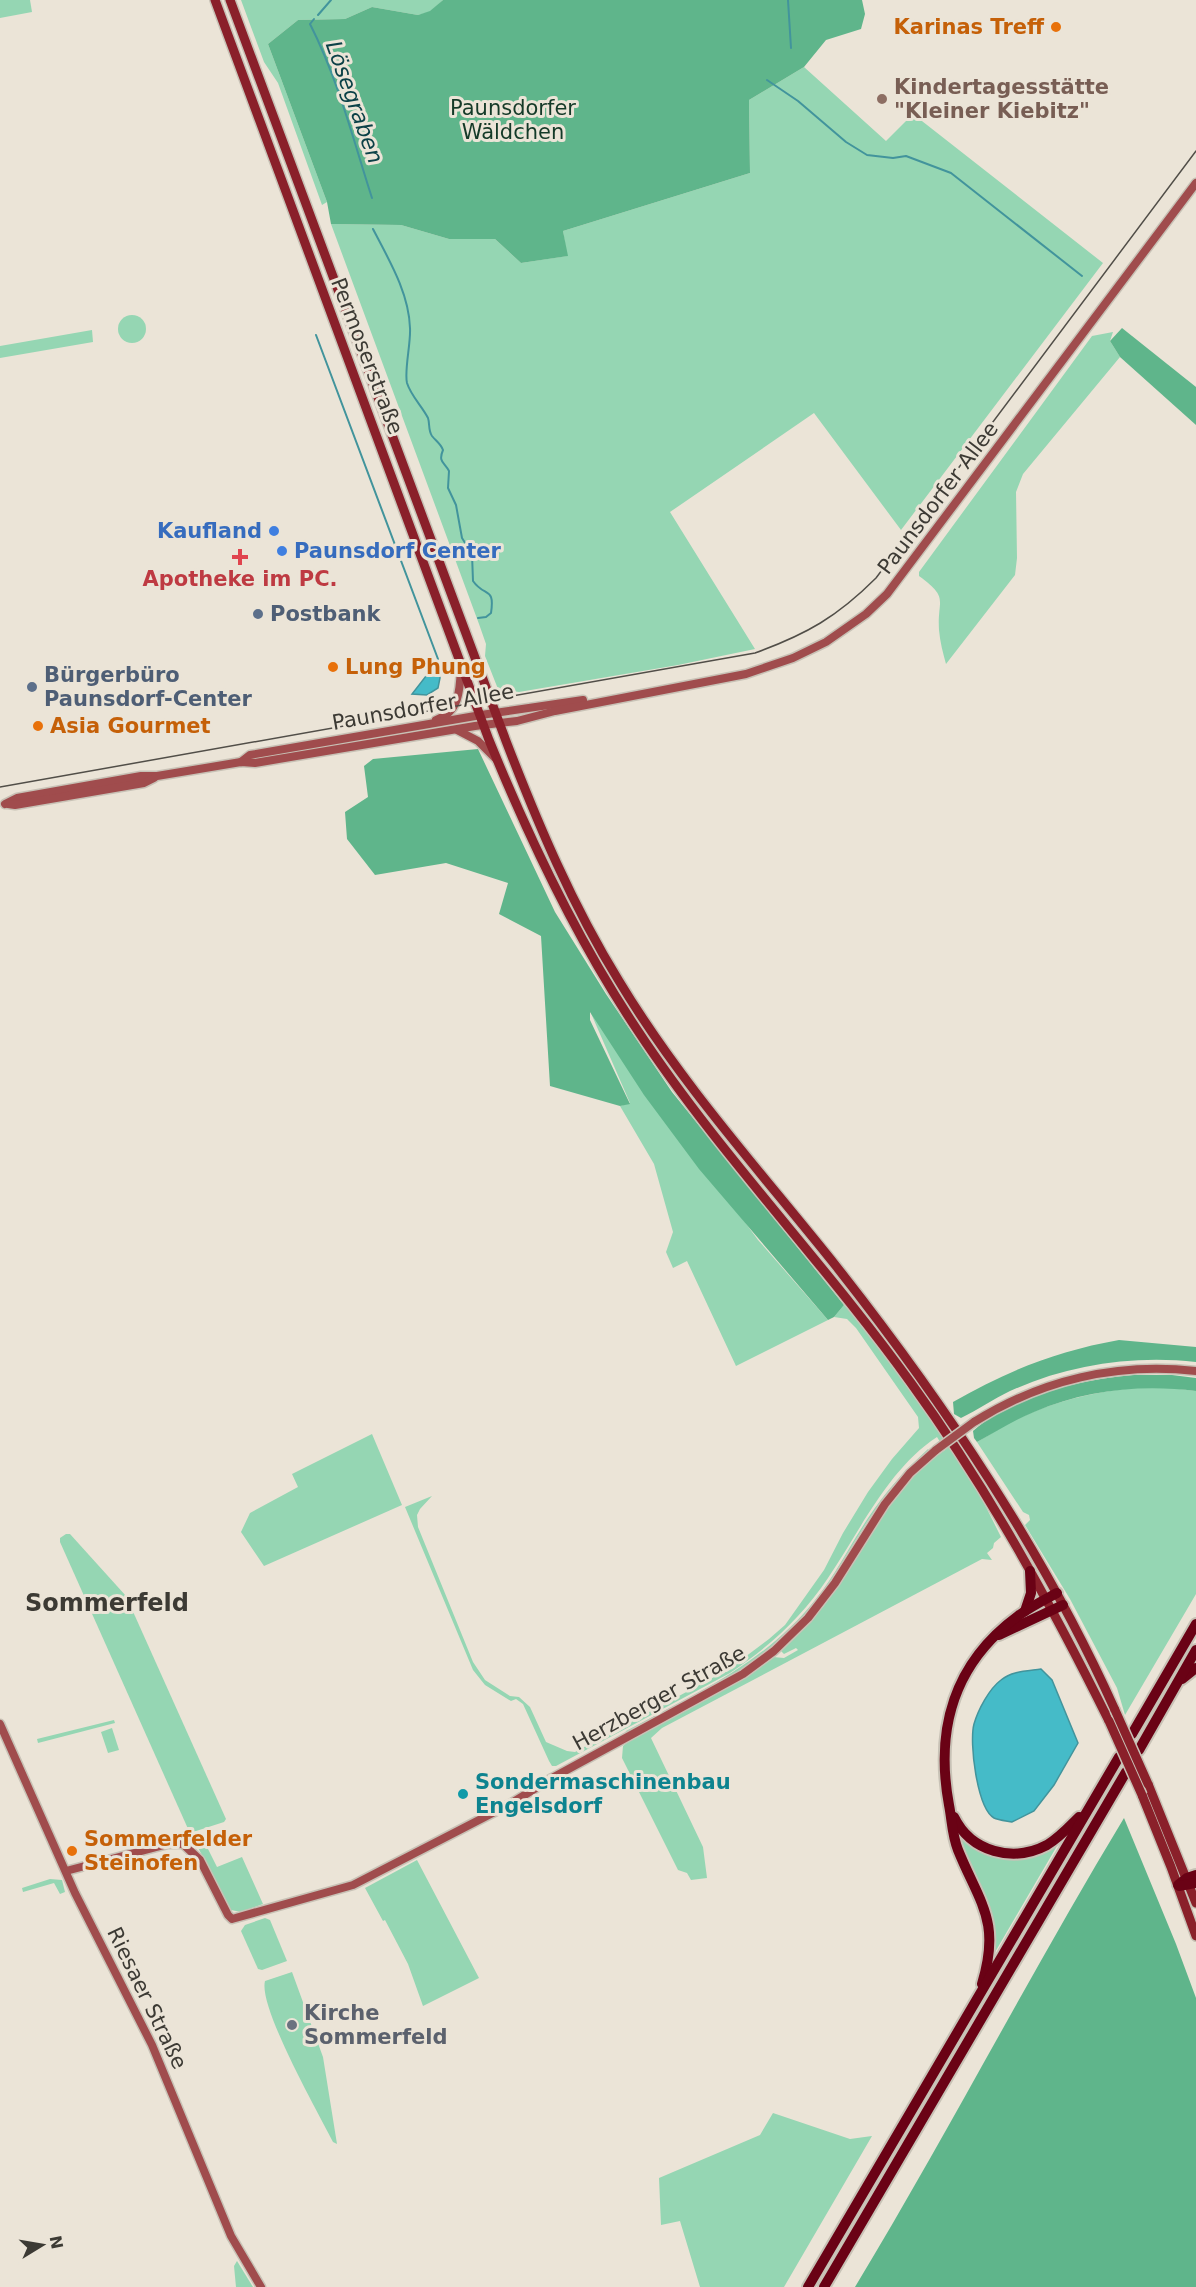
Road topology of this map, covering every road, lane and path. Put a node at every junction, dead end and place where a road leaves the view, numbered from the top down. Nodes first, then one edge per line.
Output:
1 (215, 0) edge
2 (230, 0) edge
3 (1196, 183) edge
4 (461, 662) junction
5 (613, 699) junction
6 (495, 713) junction
7 (481, 715) junction
8 (499, 724) junction
9 (484, 725) junction
10 (414, 726) junction
11 (457, 730) junction
12 (497, 760) junction
13 (241, 762) junction
14 (2, 804) edge
15 (1196, 1371) edge
16 (1030, 1571) junction
17 (1057, 1593) junction
18 (1046, 1599) junction
19 (1063, 1605) junction
20 (1025, 1611) junction
21 (1053, 1611) junction
22 (1196, 1624) edge
23 (996, 1636) junction
24 (1196, 1650) edge
25 (1196, 1668) edge
26 (1176, 1685) junction
27 (0, 1724) edge
28 (1132, 1734) dead end
29 (1139, 1749) dead end
30 (1119, 1757) dead end
31 (1126, 1772) dead end
32 (1090, 1806) junction
33 (950, 1808) junction
34 (66, 1871) junction
35 (1188, 1882) edge
36 (1196, 1903) edge
37 (1196, 1936) edge
38 (977, 1999) junction
39 (261, 2287) edge
40 (808, 2287) edge
41 (824, 2287) edge

1 - 4 main road, Permoserstraße
2 - 6 main road, Permoserstraße
3 - 5 main road, Paunsdorfer Allee
4 - 7 main road, Permoserstraße
4 - 10 main road
5 - 6 main road, Paunsdorfer Allee
5 - 8 main road, Paunsdorfer Allee
6 - 7 main road, Paunsdorfer Allee
6 - 8 main road, Permoserstraße
7 - 9 main road, Permoserstraße
7 - 10 main road, Paunsdorfer Allee
8 - 9 main road, Paunsdorfer Allee
8 - 17 main road, Permoserstraße
9 - 11 main road, Paunsdorfer Allee
9 - 12 main road, Permoserstraße
10 - 13 main road, Paunsdorfer Allee
11 - 12 main road
11 - 13 main road, Paunsdorfer Allee
12 - 16 main road, Permoserstraße
13 - 14 main road, Paunsdorfer Allee
15 - 34 main road, Herzberger Straße, bridge
16 - 18 main road, Permoserstraße
16 - 20 highway
17 - 18 highway
17 - 19 main road, Permoserstraße
18 - 20 highway
18 - 21 main road, Permoserstraße
19 - 21 highway
19 - 35 main road, Permoserstraße, bridge
20 - 23 highway
21 - 23 highway
21 - 35 main road, Permoserstraße, bridge
22 - 28 highway
23 - 33 highway
24 - 26 highway
25 - 26 highway
26 - 29 highway
27 - 34 main road, Riesaer Straße
30 - 32 highway
31 - 41 highway
32 - 33 highway
32 - 38 highway
33 - 38 highway
34 - 39 main road, Riesaer Straße
35 - 36 main road
35 - 37 main road
38 - 40 highway

